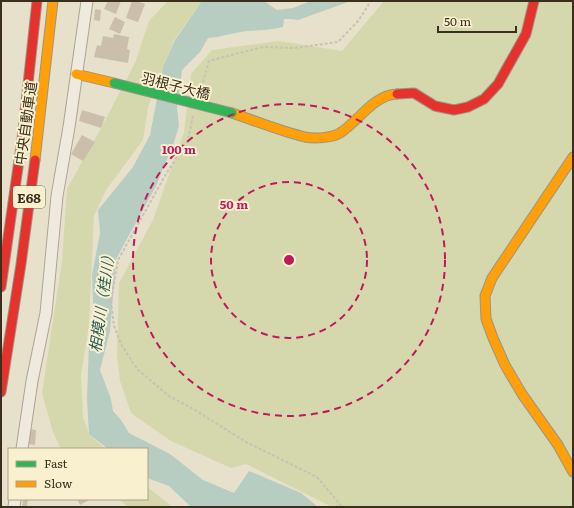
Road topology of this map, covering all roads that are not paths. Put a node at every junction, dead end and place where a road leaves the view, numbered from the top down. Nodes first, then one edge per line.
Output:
1 (28, 1) edge
2 (37, 1) edge
3 (54, 1) edge
4 (87, 1) edge
5 (534, 1) edge
6 (76, 74) junction
7 (22, 139) junction
8 (573, 157) edge
9 (1, 287) edge
10 (1, 392) edge
11 (22, 448) edge
12 (573, 472) edge

1 - 7 main road
2 - 7 main road, 中央自動車道 / E68
3 - 10 main road, 中央自動車道 / E68
4 - 6 street
5 - 6 main road, 羽根子大橋, bridge
6 - 11 street
7 - 9 main road, 中央自動車道 / E68
8 - 12 main road

